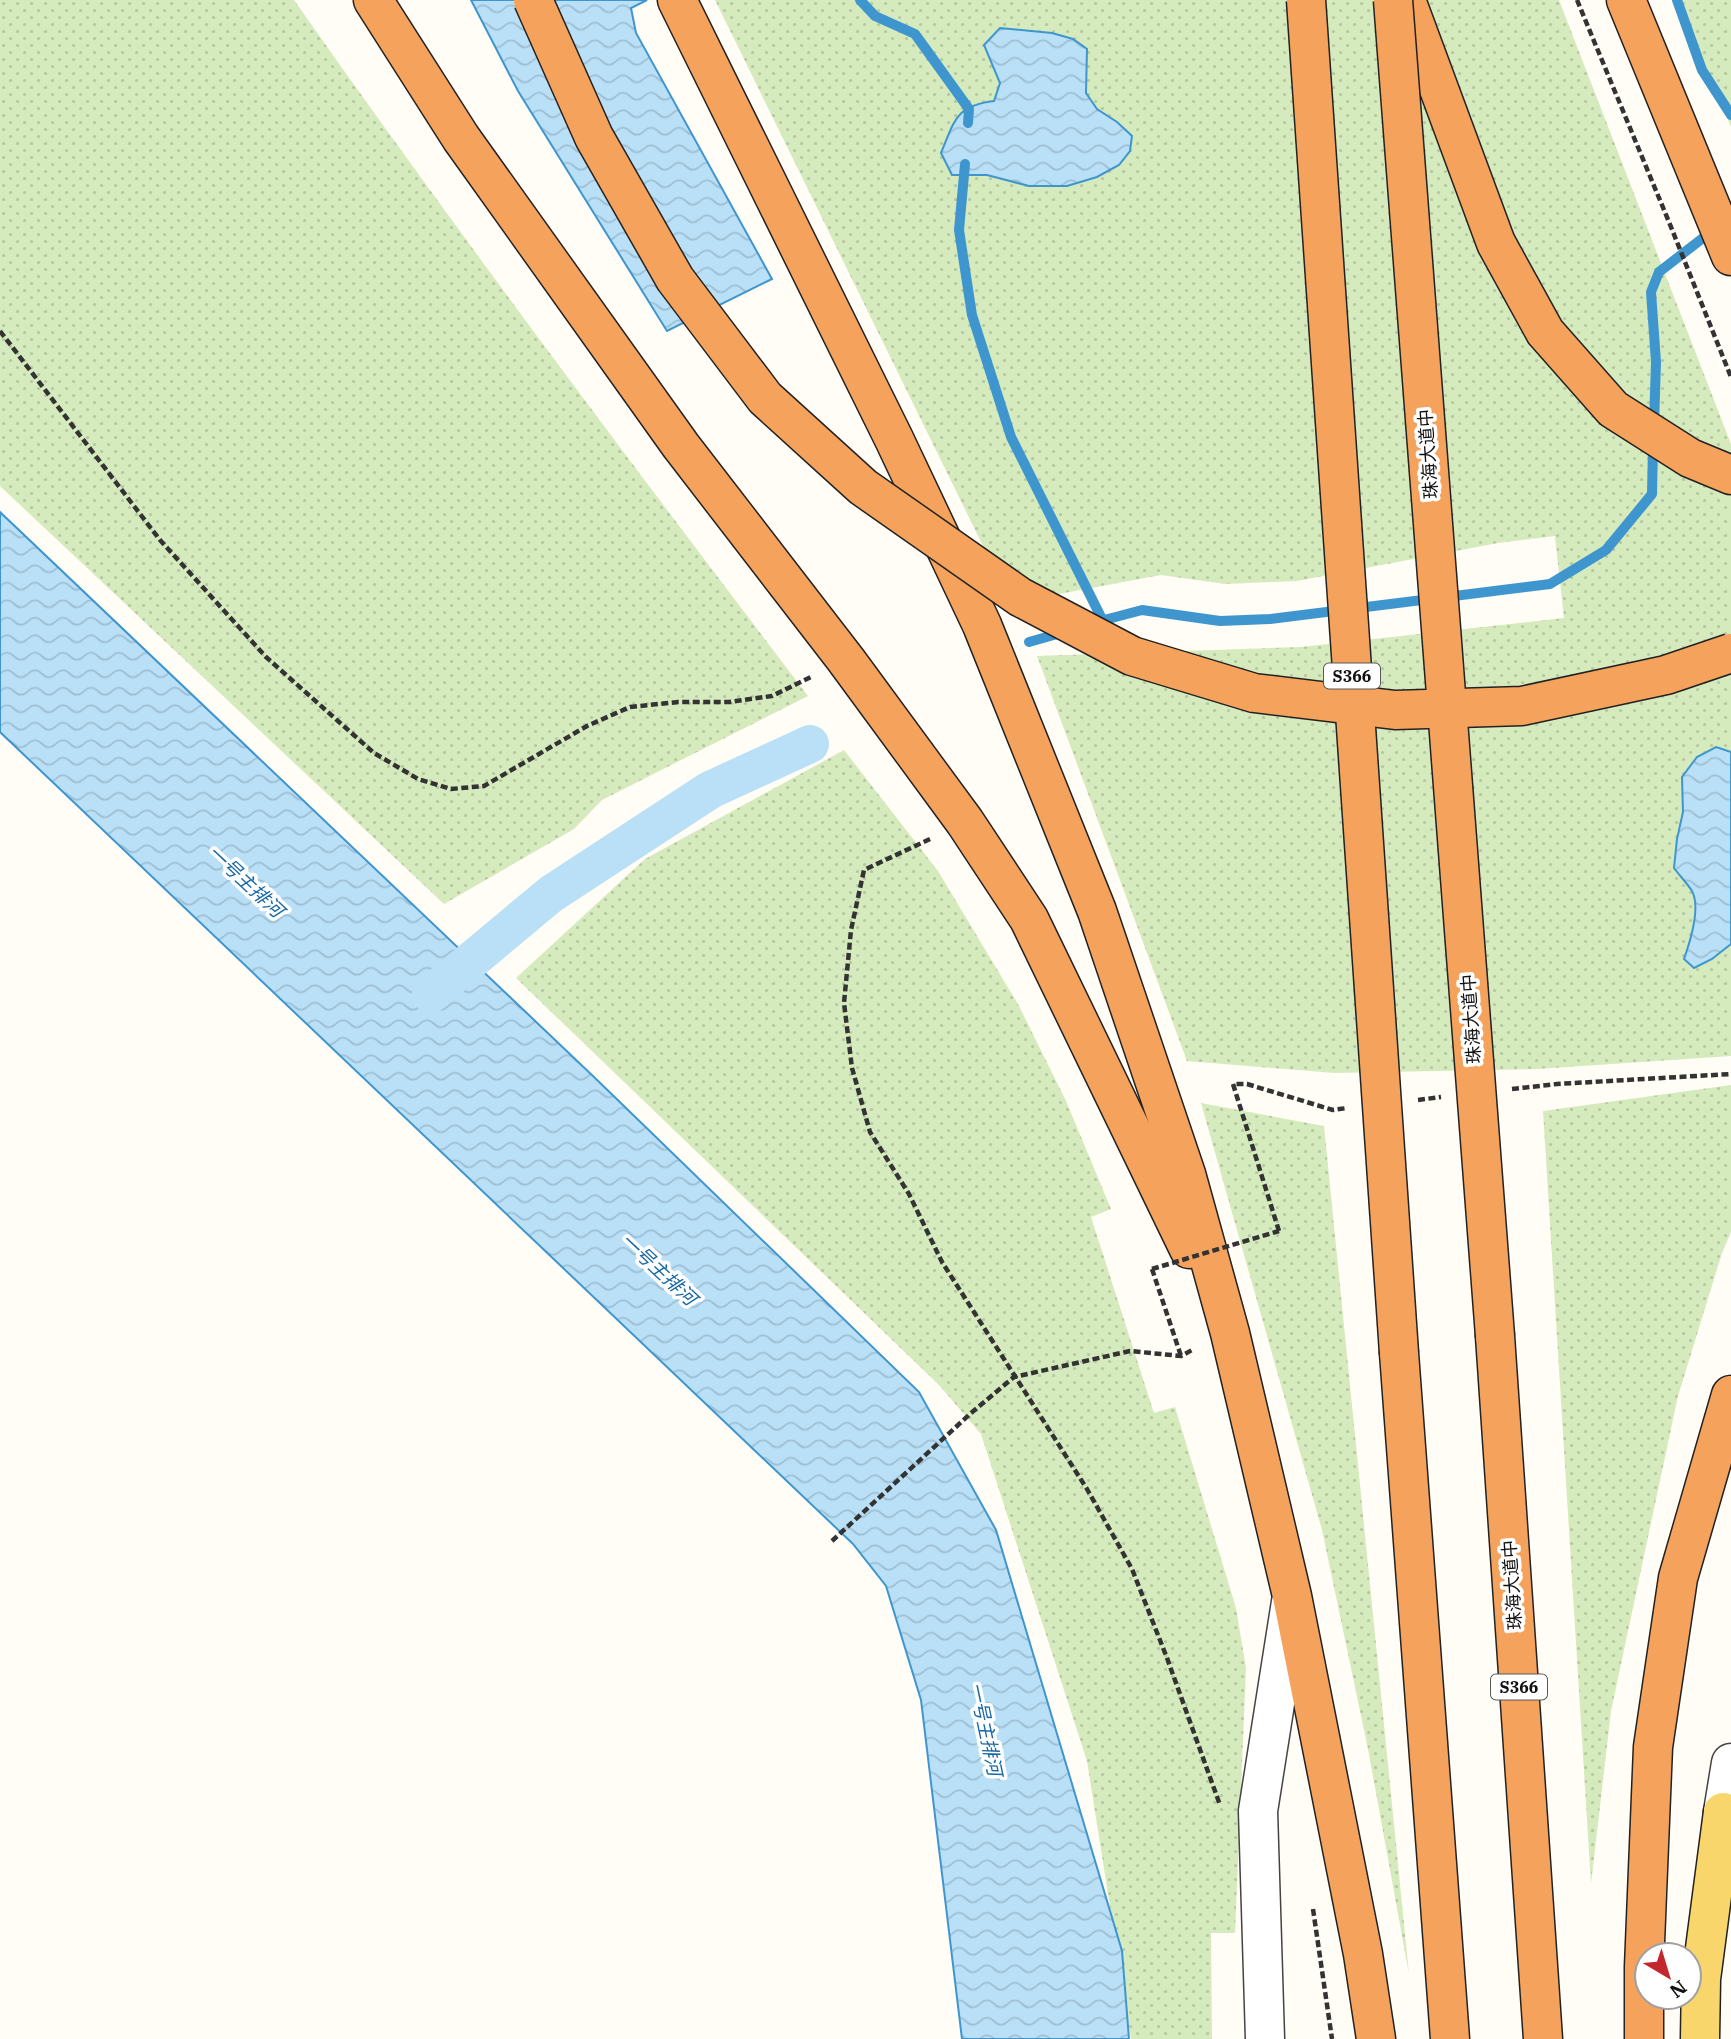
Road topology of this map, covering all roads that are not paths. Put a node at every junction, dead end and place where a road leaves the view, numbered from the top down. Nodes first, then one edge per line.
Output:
1 (373, 0) edge
2 (533, 0) edge
3 (677, 0) edge
4 (1306, 0) edge
5 (1393, 0) edge
6 (1406, 0) edge
7 (1626, 0) edge
8 (1727, 248) edge
9 (1731, 475) edge
10 (1731, 653) edge
11 (1230, 1333) junction
12 (1731, 1395) edge
13 (1726, 1422) edge
14 (1292, 1596) junction
15 (1731, 1763) edge
16 (1727, 1813) edge
17 (1265, 2039) edge
18 (1376, 2039) edge
19 (1450, 2039) edge
20 (1543, 2039) edge
21 (1644, 2039) edge
22 (1700, 2039) edge

1 - 11 highway
2 - 10 highway, bridge
3 - 11 highway
4 - 19 highway, S366, bridge
5 - 20 highway, 珠海大道中 / S366, bridge
6 - 9 highway
7 - 8 highway
11 - 14 highway
12 - 13 highway
13 - 21 highway
14 - 17 street
14 - 18 highway
15 - 16 street
16 - 22 main road

